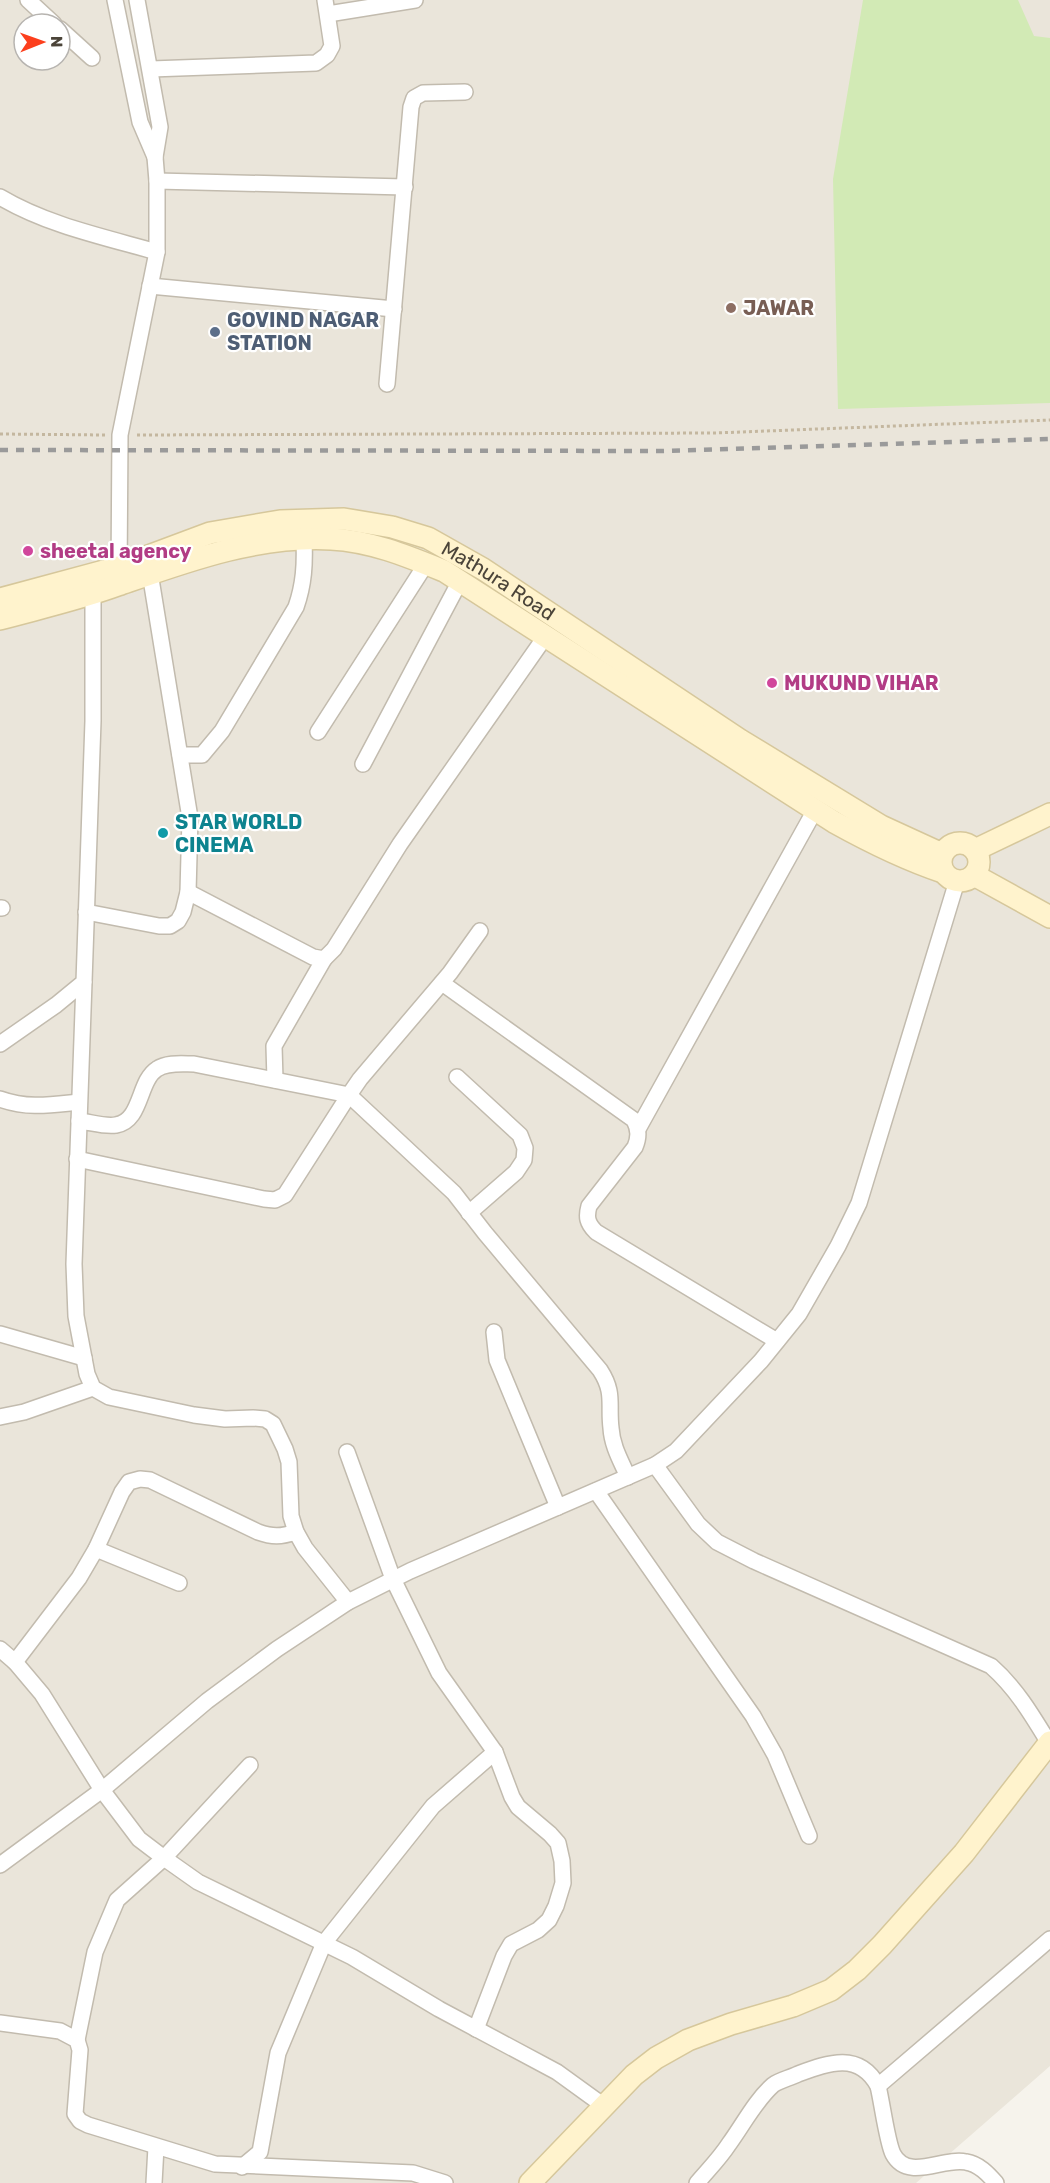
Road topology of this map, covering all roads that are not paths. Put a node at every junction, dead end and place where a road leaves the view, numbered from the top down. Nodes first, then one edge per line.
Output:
1 (28, 0) edge
2 (115, 0) edge
3 (138, 0) edge
4 (408, 1) edge
5 (326, 7) edge
6 (41, 12) edge
7 (72, 40) edge
8 (92, 58) dead end
9 (151, 69) junction
10 (465, 92) dead end
11 (155, 157) junction
12 (157, 182) junction
13 (405, 187) junction
14 (0, 196) edge
15 (157, 252) junction
16 (150, 286) junction
17 (394, 309) junction
18 (387, 384) dead end
19 (304, 540) junction
20 (426, 564) junction
21 (150, 573) junction
22 (119, 576) junction
23 (460, 581) junction
24 (93, 584) junction
25 (0, 599) edge
26 (0, 619) edge
27 (545, 637) junction
28 (318, 732) dead end
29 (714, 735) junction
30 (180, 755) junction
31 (363, 764) dead end
32 (814, 810) junction
33 (1050, 814) edge
34 (1050, 827) edge
35 (962, 866) junction
36 (188, 892) junction
37 (86, 912) junction
38 (1050, 917) edge
39 (480, 931) dead end
40 (324, 959) junction
41 (84, 982) junction
42 (442, 983) junction
43 (0, 1044) edge
44 (457, 1077) dead end
45 (275, 1080) junction
46 (349, 1095) junction
47 (0, 1099) edge
48 (79, 1102) junction
49 (79, 1121) junction
50 (638, 1129) junction
51 (77, 1159) junction
52 (470, 1213) junction
53 (494, 1332) dead end
54 (0, 1334) edge
55 (777, 1341) junction
56 (84, 1358) junction
57 (93, 1388) junction
58 (0, 1417) edge
59 (347, 1452) dead end
60 (656, 1465) junction
61 (628, 1477) junction
62 (596, 1491) junction
63 (558, 1507) junction
64 (296, 1532) junction
65 (96, 1549) junction
66 (393, 1579) junction
67 (179, 1583) dead end
68 (348, 1602) junction
69 (0, 1649) edge
70 (15, 1662) junction
71 (1050, 1742) edge
72 (495, 1752) junction
73 (250, 1765) dead end
74 (102, 1790) junction
75 (809, 1836) dead end
76 (164, 1858) junction
77 (0, 1865) edge
78 (1050, 1939) edge
79 (324, 1943) junction
80 (0, 2023) edge
81 (476, 2030) junction
82 (77, 2040) junction
83 (879, 2086) junction
84 (604, 2106) junction
85 (156, 2147) junction
86 (242, 2167) junction
87 (154, 2183) edge
88 (445, 2183) edge
89 (530, 2183) edge
90 (697, 2183) edge
91 (996, 2183) edge

1 - 6 street
2 - 11 street
3 - 9 street
4 - 5 street
5 - 9 street
7 - 8 street
9 - 11 street
10 - 13 street
11 - 12 street
12 - 13 street
12 - 15 street
13 - 17 street
14 - 15 street
15 - 16 street
16 - 17 street
16 - 22 street
17 - 18 street
19 - 20 main road, Mathura Road
19 - 21 main road, Mathura Road
19 - 30 street
20 - 23 main road, Mathura Road
20 - 28 street
21 - 22 main road, Mathura Road
21 - 30 street
22 - 24 main road
22 - 29 main road, Mathura Road
23 - 27 main road, Mathura Road
23 - 31 street
24 - 25 main road
24 - 26 main road
24 - 37 street
27 - 29 main road, Mathura Road
27 - 40 street
29 - 32 main road, Mathura Road
29 - 35 main road, Mathura Road
30 - 36 street
32 - 35 main road, Mathura Road
32 - 50 street
33 - 35 main road
34 - 35 main road
35 - 38 main road, Mathura Road
35 - 55 street
36 - 37 street
36 - 40 street
37 - 41 street
39 - 42 street
40 - 45 street
41 - 43 street
41 - 48 street
42 - 46 street
42 - 50 street
44 - 52 street
45 - 46 street
45 - 49 street
46 - 51 street
46 - 52 street
47 - 48 street
48 - 49 street
49 - 51 street
50 - 55 street
51 - 56 street
52 - 61 street
53 - 63 street
54 - 56 street
55 - 60 street
56 - 57 street
57 - 58 street
57 - 64 street
59 - 66 street
60 - 61 street
60 - 71 street
61 - 62 street
62 - 63 street
62 - 75 street
63 - 66 street
64 - 65 street
64 - 68 street
65 - 67 street
65 - 70 street
66 - 68 street
66 - 72 street
68 - 74 street
69 - 70 street
70 - 74 street
71 - 84 main road
72 - 79 street
72 - 81 street
73 - 76 street
74 - 76 street
74 - 77 street
76 - 79 street
76 - 82 street
78 - 83 street
79 - 81 street
79 - 86 street
80 - 82 street
81 - 84 street
82 - 85 street
83 - 90 street
83 - 91 street
84 - 89 main road
85 - 86 street
85 - 87 street
86 - 88 street

